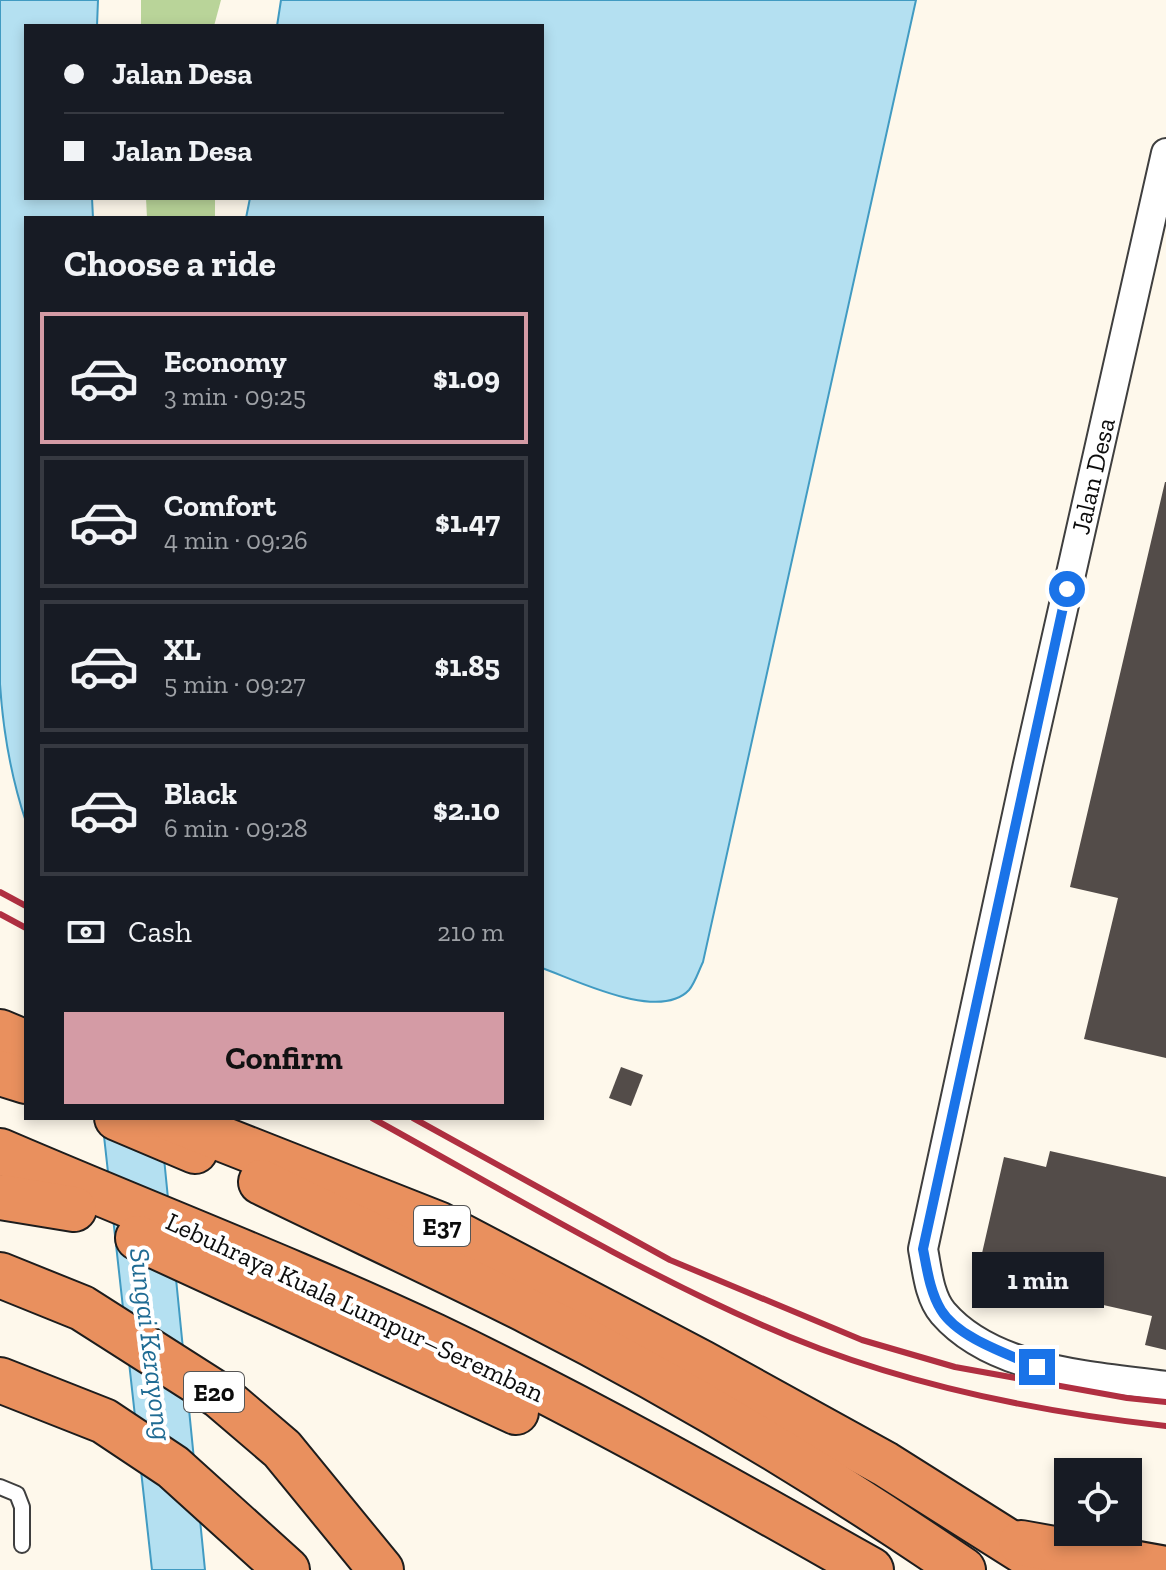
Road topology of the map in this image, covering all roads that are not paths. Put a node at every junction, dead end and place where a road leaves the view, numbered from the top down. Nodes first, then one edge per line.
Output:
1 (1166, 156) edge
2 (0, 1032) edge
3 (17, 1066) edge
4 (127, 1120) edge
5 (170, 1129) edge
6 (0, 1151) edge
7 (0, 1178) edge
8 (0, 1197) edge
9 (69, 1198) junction
10 (0, 1275) edge
11 (0, 1380) edge
12 (1166, 1386) edge
13 (0, 1487) edge
14 (1007, 1540) junction
15 (22, 1545) dead end
16 (1166, 1569) edge
17 (287, 1570) edge
18 (381, 1570) edge
19 (810, 1570) edge
20 (871, 1570) edge
21 (963, 1570) edge
22 (1041, 1570) edge
23 (1053, 1570) edge

1 - 12 street, Jalan Desa
2 - 3 highway
4 - 5 highway, E37
5 - 14 highway, E37
5 - 21 highway, E37
6 - 9 highway, Lebuhraya Kuala Lumpur–Seremban
7 - 9 highway
8 - 9 highway
9 - 19 highway
9 - 20 highway, Lebuhraya Kuala Lumpur–Seremban
10 - 18 highway, E20
11 - 17 highway
13 - 15 lane
14 - 16 highway
14 - 22 highway
14 - 23 highway

